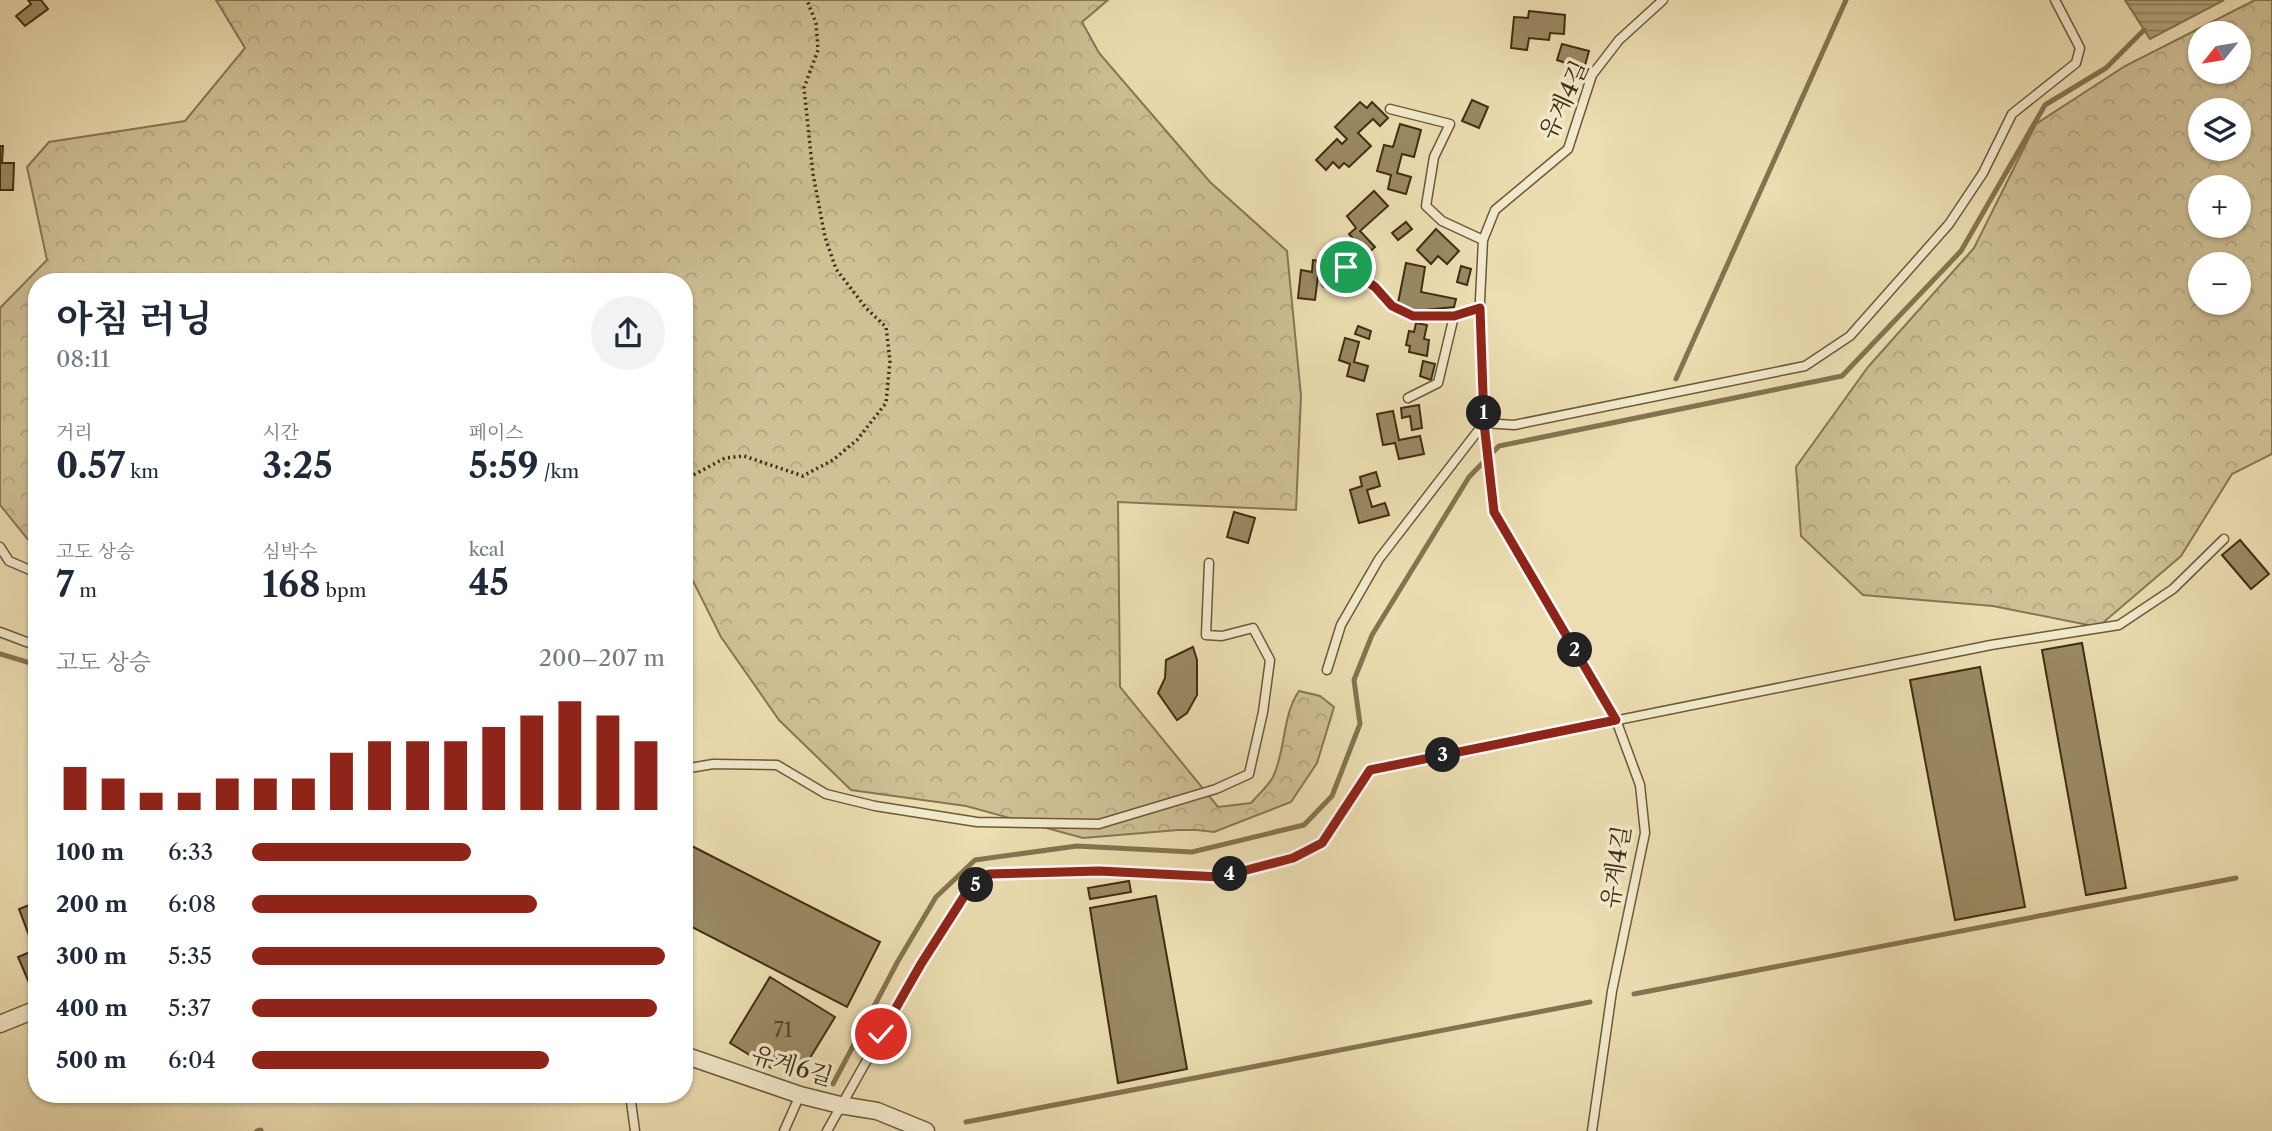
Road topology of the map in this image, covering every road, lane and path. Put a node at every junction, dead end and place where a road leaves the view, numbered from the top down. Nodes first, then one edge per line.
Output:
1 (807, 0) edge
2 (1663, 0) edge
3 (2055, 0) edge
4 (1390, 109) dead end
5 (1483, 240) junction
6 (1326, 283) dead end
7 (1480, 308) junction
8 (1454, 316) junction
9 (1408, 398) dead end
10 (1484, 423) junction
11 (693, 476) edge
12 (2224, 539) dead end
13 (0, 547) edge
14 (1209, 563) dead end
15 (28, 569) edge
16 (0, 632) edge
17 (28, 643) edge
18 (1327, 670) dead end
19 (1616, 720) junction
20 (693, 767) edge
21 (28, 1013) edge
22 (0, 1024) edge
23 (693, 1058) edge
24 (800, 1095) junction
25 (631, 1103) edge
26 (841, 1105) junction
27 (635, 1131) edge
28 (784, 1131) edge
29 (827, 1131) edge
30 (926, 1131) edge
31 (1592, 1131) edge

1 - 11 path
2 - 5 lane, 유계4길
3 - 10 lane
4 - 5 lane
5 - 7 lane, 유계4길
6 - 8 lane
7 - 8 lane
7 - 10 lane, 유계4길
8 - 9 lane
10 - 18 lane
10 - 19 lane, 유계4길
12 - 19 lane
13 - 15 lane
14 - 20 lane
16 - 17 lane
19 - 26 lane
19 - 31 lane, 유계4길
21 - 22 street
23 - 24 street, 유계6길
24 - 26 street, 유계6길
24 - 28 lane
25 - 27 lane
26 - 29 lane
26 - 30 street, 유계6길

